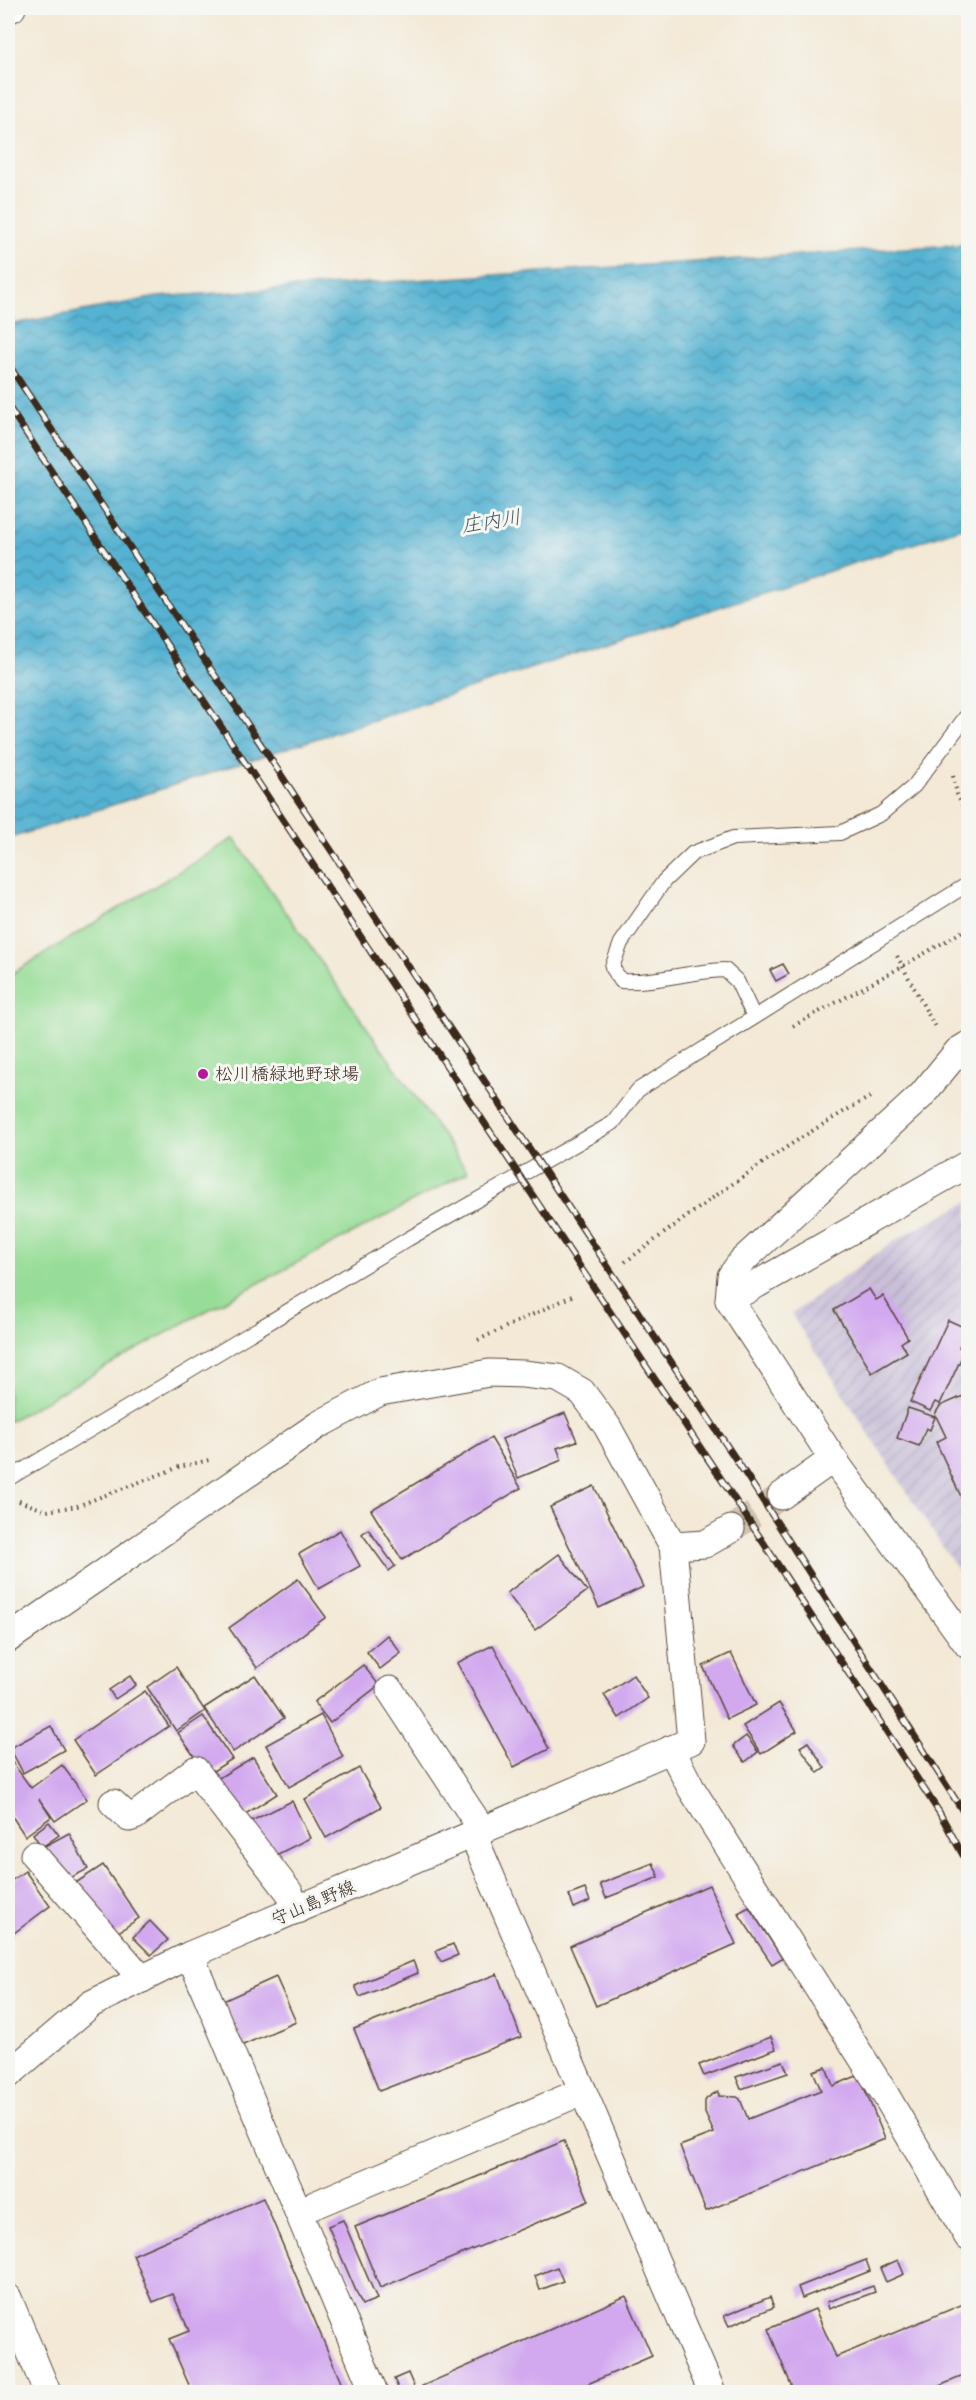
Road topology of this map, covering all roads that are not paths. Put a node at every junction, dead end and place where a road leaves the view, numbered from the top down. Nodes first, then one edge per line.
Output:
1 (12, 8) edge
2 (8, 10) edge
3 (969, 714) edge
4 (969, 884) edge
5 (754, 1017) junction
6 (963, 1048) edge
7 (969, 1164) edge
8 (729, 1300) junction
9 (833, 1459) junction
10 (8, 1479) edge
11 (781, 1496) tunnel mouth
12 (731, 1529) tunnel mouth
13 (674, 1546) junction
14 (8, 1639) edge
15 (969, 1646) edge
16 (390, 1690) dead end
17 (671, 1749) junction
18 (113, 1803) dead end
19 (478, 1833) junction
20 (34, 1855) dead end
21 (297, 1910) junction
22 (190, 1955) junction
23 (142, 1979) junction
24 (8, 2075) edge
25 (582, 2091) junction
26 (298, 2212) junction
27 (969, 2237) edge
28 (8, 2298) edge
29 (47, 2392) edge
30 (374, 2392) edge
31 (712, 2392) edge

1 - 2 street
3 - 5 lane
4 - 5 lane
5 - 10 lane
6 - 8 street
7 - 8 street
8 - 9 street
9 - 11 street
9 - 15 street
12 - 13 street
13 - 14 street
13 - 17 street, 守山島野線
16 - 19 street
17 - 19 street, 守山島野線
17 - 27 street
18 - 21 street
19 - 21 street, 守山島野線
19 - 25 street
20 - 23 street
21 - 22 street, 守山島野線
22 - 23 street, 守山島野線
22 - 26 street
23 - 24 street, 守山島野線
25 - 26 street
25 - 31 street
26 - 30 street
28 - 29 street

